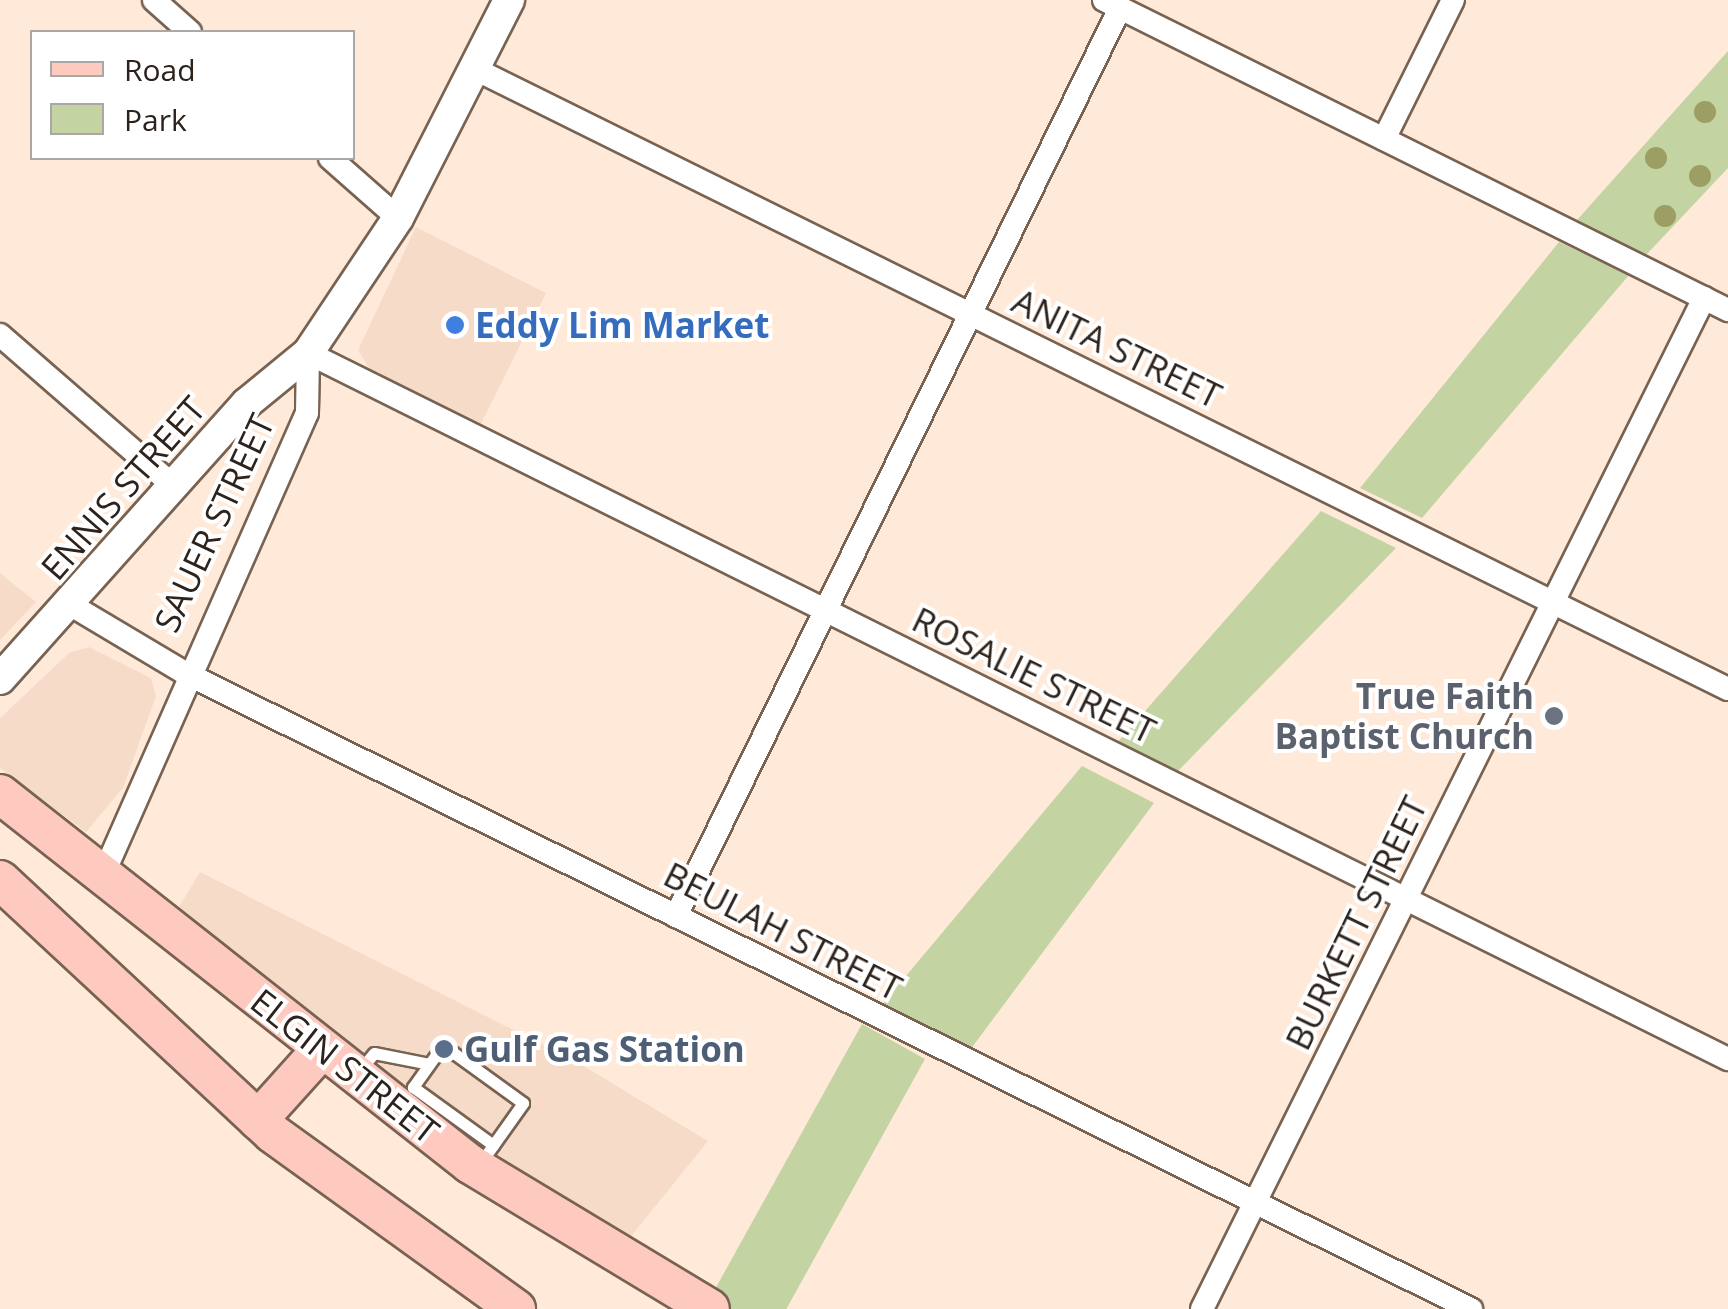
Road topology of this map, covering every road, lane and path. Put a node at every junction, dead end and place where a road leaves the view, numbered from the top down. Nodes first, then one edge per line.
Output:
1 (154, 0) edge
2 (509, 0) edge
3 (1453, 0) edge
4 (1112, 4) edge
5 (188, 30) edge
6 (476, 69) junction
7 (1384, 139) junction
8 (332, 160) edge
9 (398, 218) junction
10 (1704, 298) junction
11 (1728, 310) edge
12 (968, 313) junction
13 (0, 335) edge
14 (308, 354) junction
15 (174, 486) junction
16 (1551, 602) junction
17 (70, 605) junction
18 (826, 611) junction
19 (185, 673) junction
20 (0, 678) edge
21 (1728, 689) edge
22 (0, 794) edge
23 (103, 875) junction
24 (0, 880) edge
25 (1407, 900) junction
26 (676, 916) junction
27 (322, 1049) junction
28 (1728, 1059) edge
29 (429, 1064) junction
30 (356, 1075) junction
31 (258, 1120) junction
32 (485, 1156) junction
33 (1255, 1204) junction
34 (693, 1305) edge
35 (516, 1309) edge
36 (1202, 1309) edge
37 (1470, 1309) edge

1 - 5 street
2 - 6 street
3 - 7 street
4 - 7 street
4 - 12 street
6 - 9 street
6 - 12 street, ANITA STREET
7 - 10 street
8 - 9 street
9 - 14 street
10 - 11 street
10 - 16 street, BURKETT STREET
12 - 16 street, ANITA STREET
12 - 18 street
13 - 15 street
14 - 15 street, ENNIS STREET
14 - 18 street, ROSALIE STREET
14 - 19 street, SAUER STREET
15 - 17 street, ENNIS STREET
16 - 21 street, ANITA STREET
16 - 25 street, BURKETT STREET
17 - 19 street, BEULAH STREET
17 - 20 street, ENNIS STREET
18 - 25 street, ROSALIE STREET
18 - 26 street
19 - 23 street, SAUER STREET
19 - 26 street, BEULAH STREET
22 - 23 main road, ELGIN STREET
23 - 27 main road, ELGIN STREET
24 - 31 main road
25 - 28 street, ROSALIE STREET
25 - 33 street, BURKETT STREET
26 - 33 street, BEULAH STREET
27 - 30 main road, ELGIN STREET
27 - 31 main road
29 - 30 lane
29 - 32 lane
29 - 32 lane
30 - 32 main road, ELGIN STREET
31 - 35 main road
32 - 34 main road, ELGIN STREET
33 - 36 street, BURKETT STREET
33 - 37 street, BEULAH STREET

